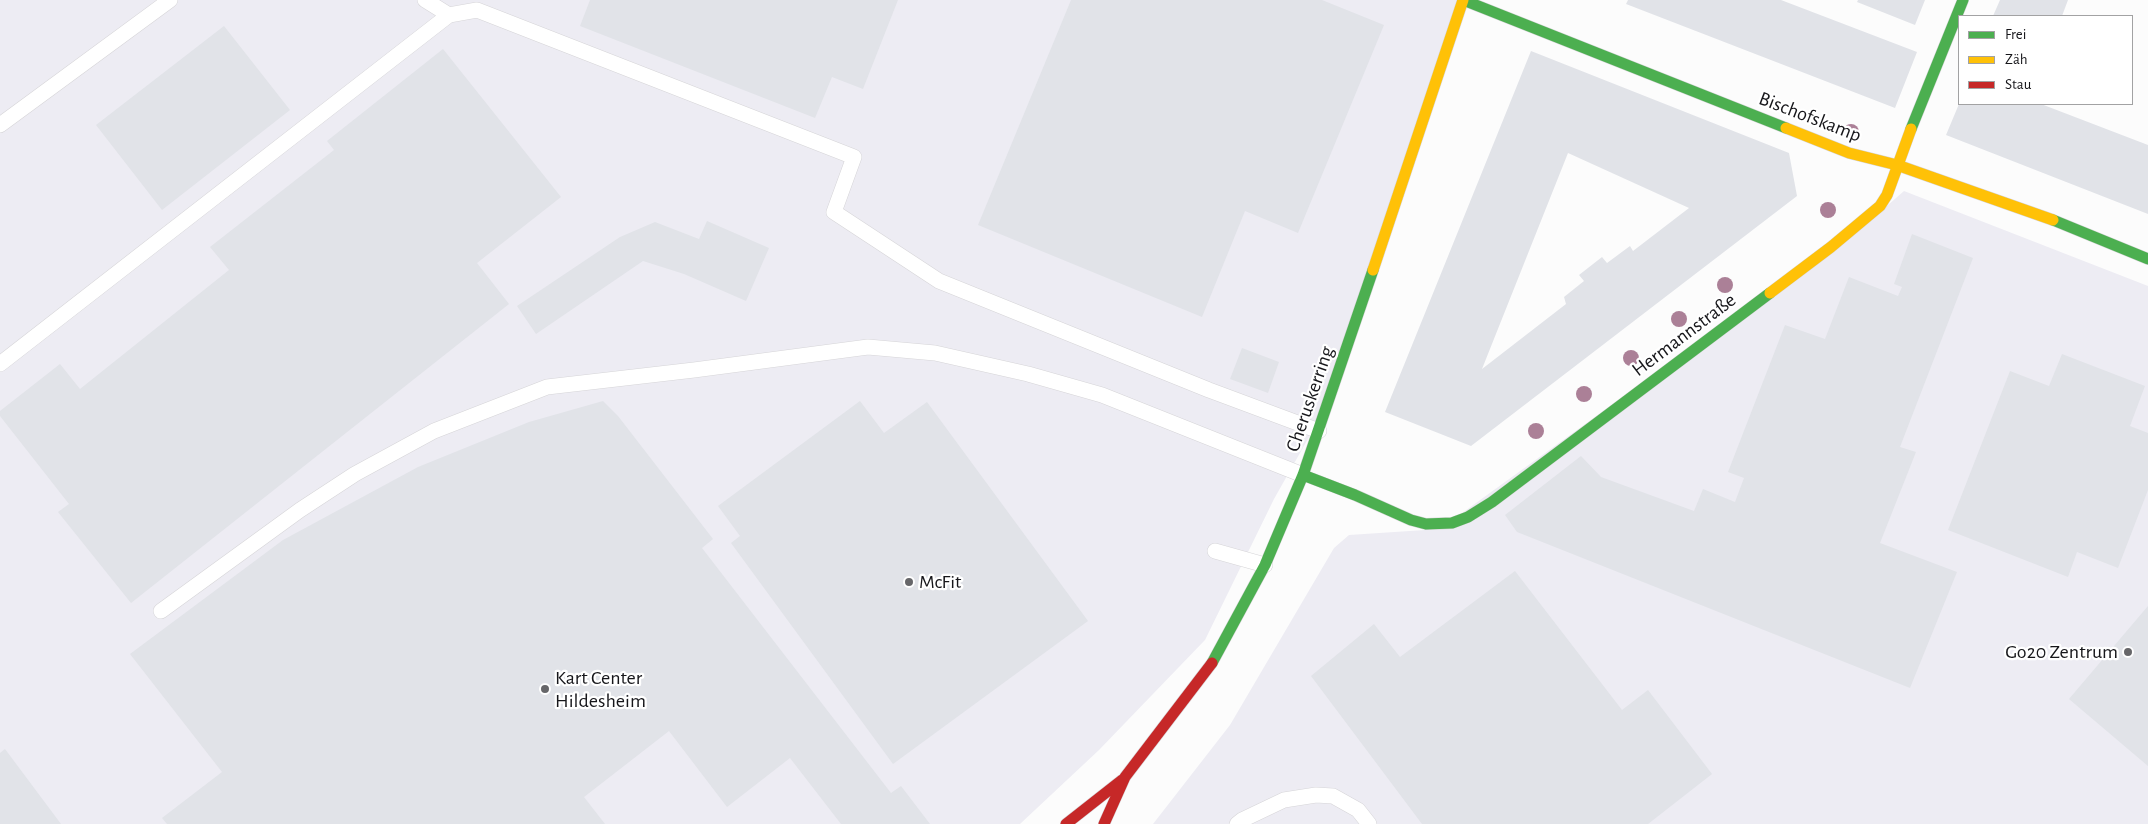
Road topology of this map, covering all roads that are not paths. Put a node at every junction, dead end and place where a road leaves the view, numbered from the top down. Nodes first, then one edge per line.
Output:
1 (170, 0) edge
2 (425, 0) edge
3 (1463, 0) edge
4 (1963, 0) edge
5 (449, 15) junction
6 (0, 125) edge
7 (1897, 165) junction
8 (2148, 259) edge
9 (0, 364) edge
10 (1319, 432) junction
11 (1303, 475) junction
12 (1215, 551) dead end
13 (1265, 565) junction
14 (161, 611) dead end
15 (1125, 777) junction
16 (1066, 824) edge
17 (1104, 824) edge
18 (1237, 824) edge
19 (1369, 824) edge

1 - 6 lane
2 - 5 lane
3 - 7 street, Bischofskamp
3 - 10 street, Cheruskerring
4 - 7 street, Hermannstraße
5 - 9 lane
5 - 10 lane
7 - 8 street, Bischofskamp
7 - 11 street, Hermannstraße
10 - 11 street, Cheruskerring
11 - 13 street, Cheruskerring
11 - 14 lane
12 - 13 lane
13 - 15 street, Cheruskerring
15 - 16 street, Cheruskerring
15 - 17 street, Cheruskerring
18 - 19 lane

